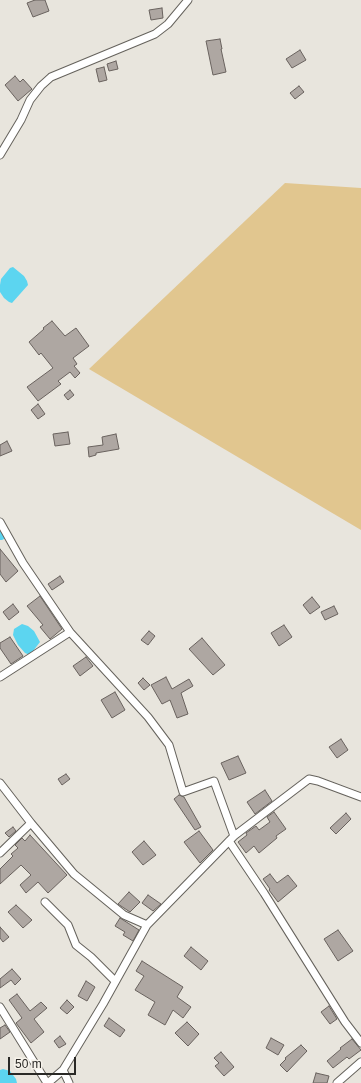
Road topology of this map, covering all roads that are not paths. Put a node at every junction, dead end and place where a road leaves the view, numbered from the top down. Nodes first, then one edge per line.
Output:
1 (188, 0) edge
2 (0, 155) edge
3 (0, 522) edge
4 (70, 632) junction
5 (0, 676) edge
6 (0, 783) edge
7 (361, 797) edge
8 (31, 823) junction
9 (232, 839) junction
10 (0, 853) edge
11 (45, 902) dead end
12 (148, 925) junction
13 (115, 981) junction
14 (0, 1007) edge
15 (361, 1043) edge
16 (361, 1062) edge
17 (62, 1070) junction
18 (48, 1083) edge
19 (69, 1083) edge
20 (337, 1083) edge

1 - 2 street
3 - 4 street
4 - 5 street
4 - 9 street
6 - 8 street
7 - 9 street
8 - 10 street
8 - 12 street
9 - 12 street
9 - 15 street
11 - 13 street
12 - 13 street
13 - 17 street
14 - 18 street
16 - 20 street
17 - 18 street
17 - 19 street

